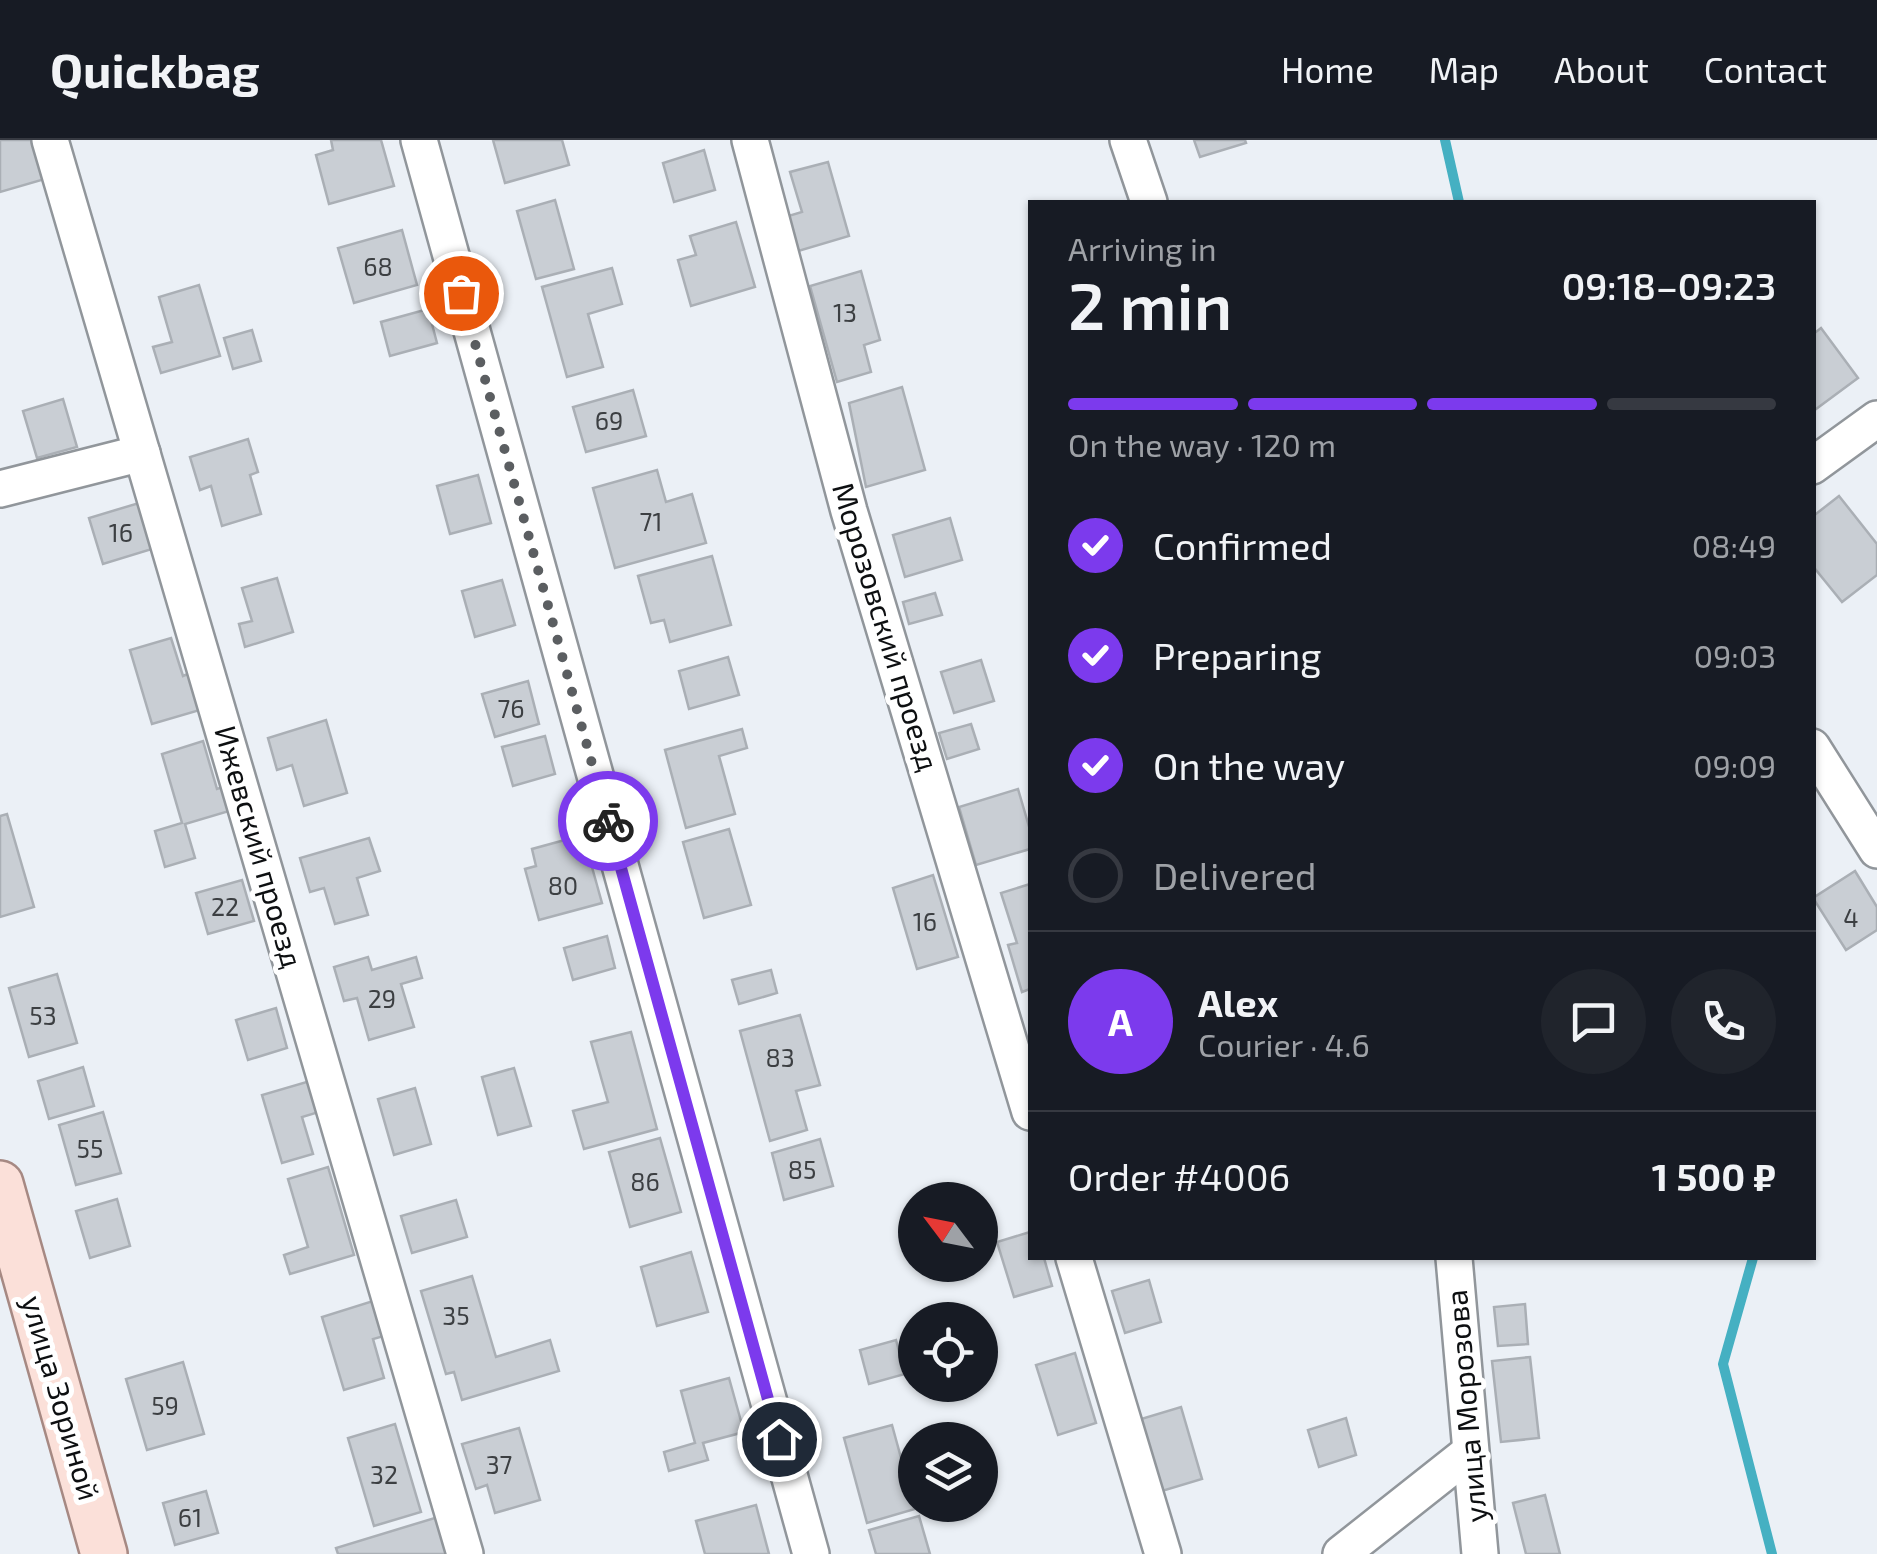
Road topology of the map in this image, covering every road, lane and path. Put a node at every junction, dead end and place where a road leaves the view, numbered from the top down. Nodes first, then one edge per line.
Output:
1 (50, 140) edge
2 (418, 140) edge
3 (750, 140) edge
4 (1128, 140) edge
5 (1148, 200) edge
6 (1877, 418) edge
7 (142, 453) junction
8 (1816, 463) edge
9 (0, 489) edge
10 (1816, 753) edge
11 (1877, 850) edge
12 (1028, 1105) edge
13 (0, 1184) edge
14 (1075, 1260) edge
15 (1454, 1260) edge
16 (1470, 1452) junction
17 (104, 1554) edge
18 (466, 1554) edge
19 (811, 1554) edge
20 (1163, 1554) edge
21 (1341, 1554) edge
22 (1480, 1554) edge

1 - 7 street, Ижевский проезд
2 - 19 street
3 - 12 street, Морозовский проезд
4 - 5 street
6 - 8 street
7 - 9 street
7 - 18 street, Ижевский проезд
10 - 11 street
13 - 17 main road, улица Зориной
14 - 20 street
15 - 16 street, улица Морозова
16 - 21 street
16 - 22 street, улица Морозова

